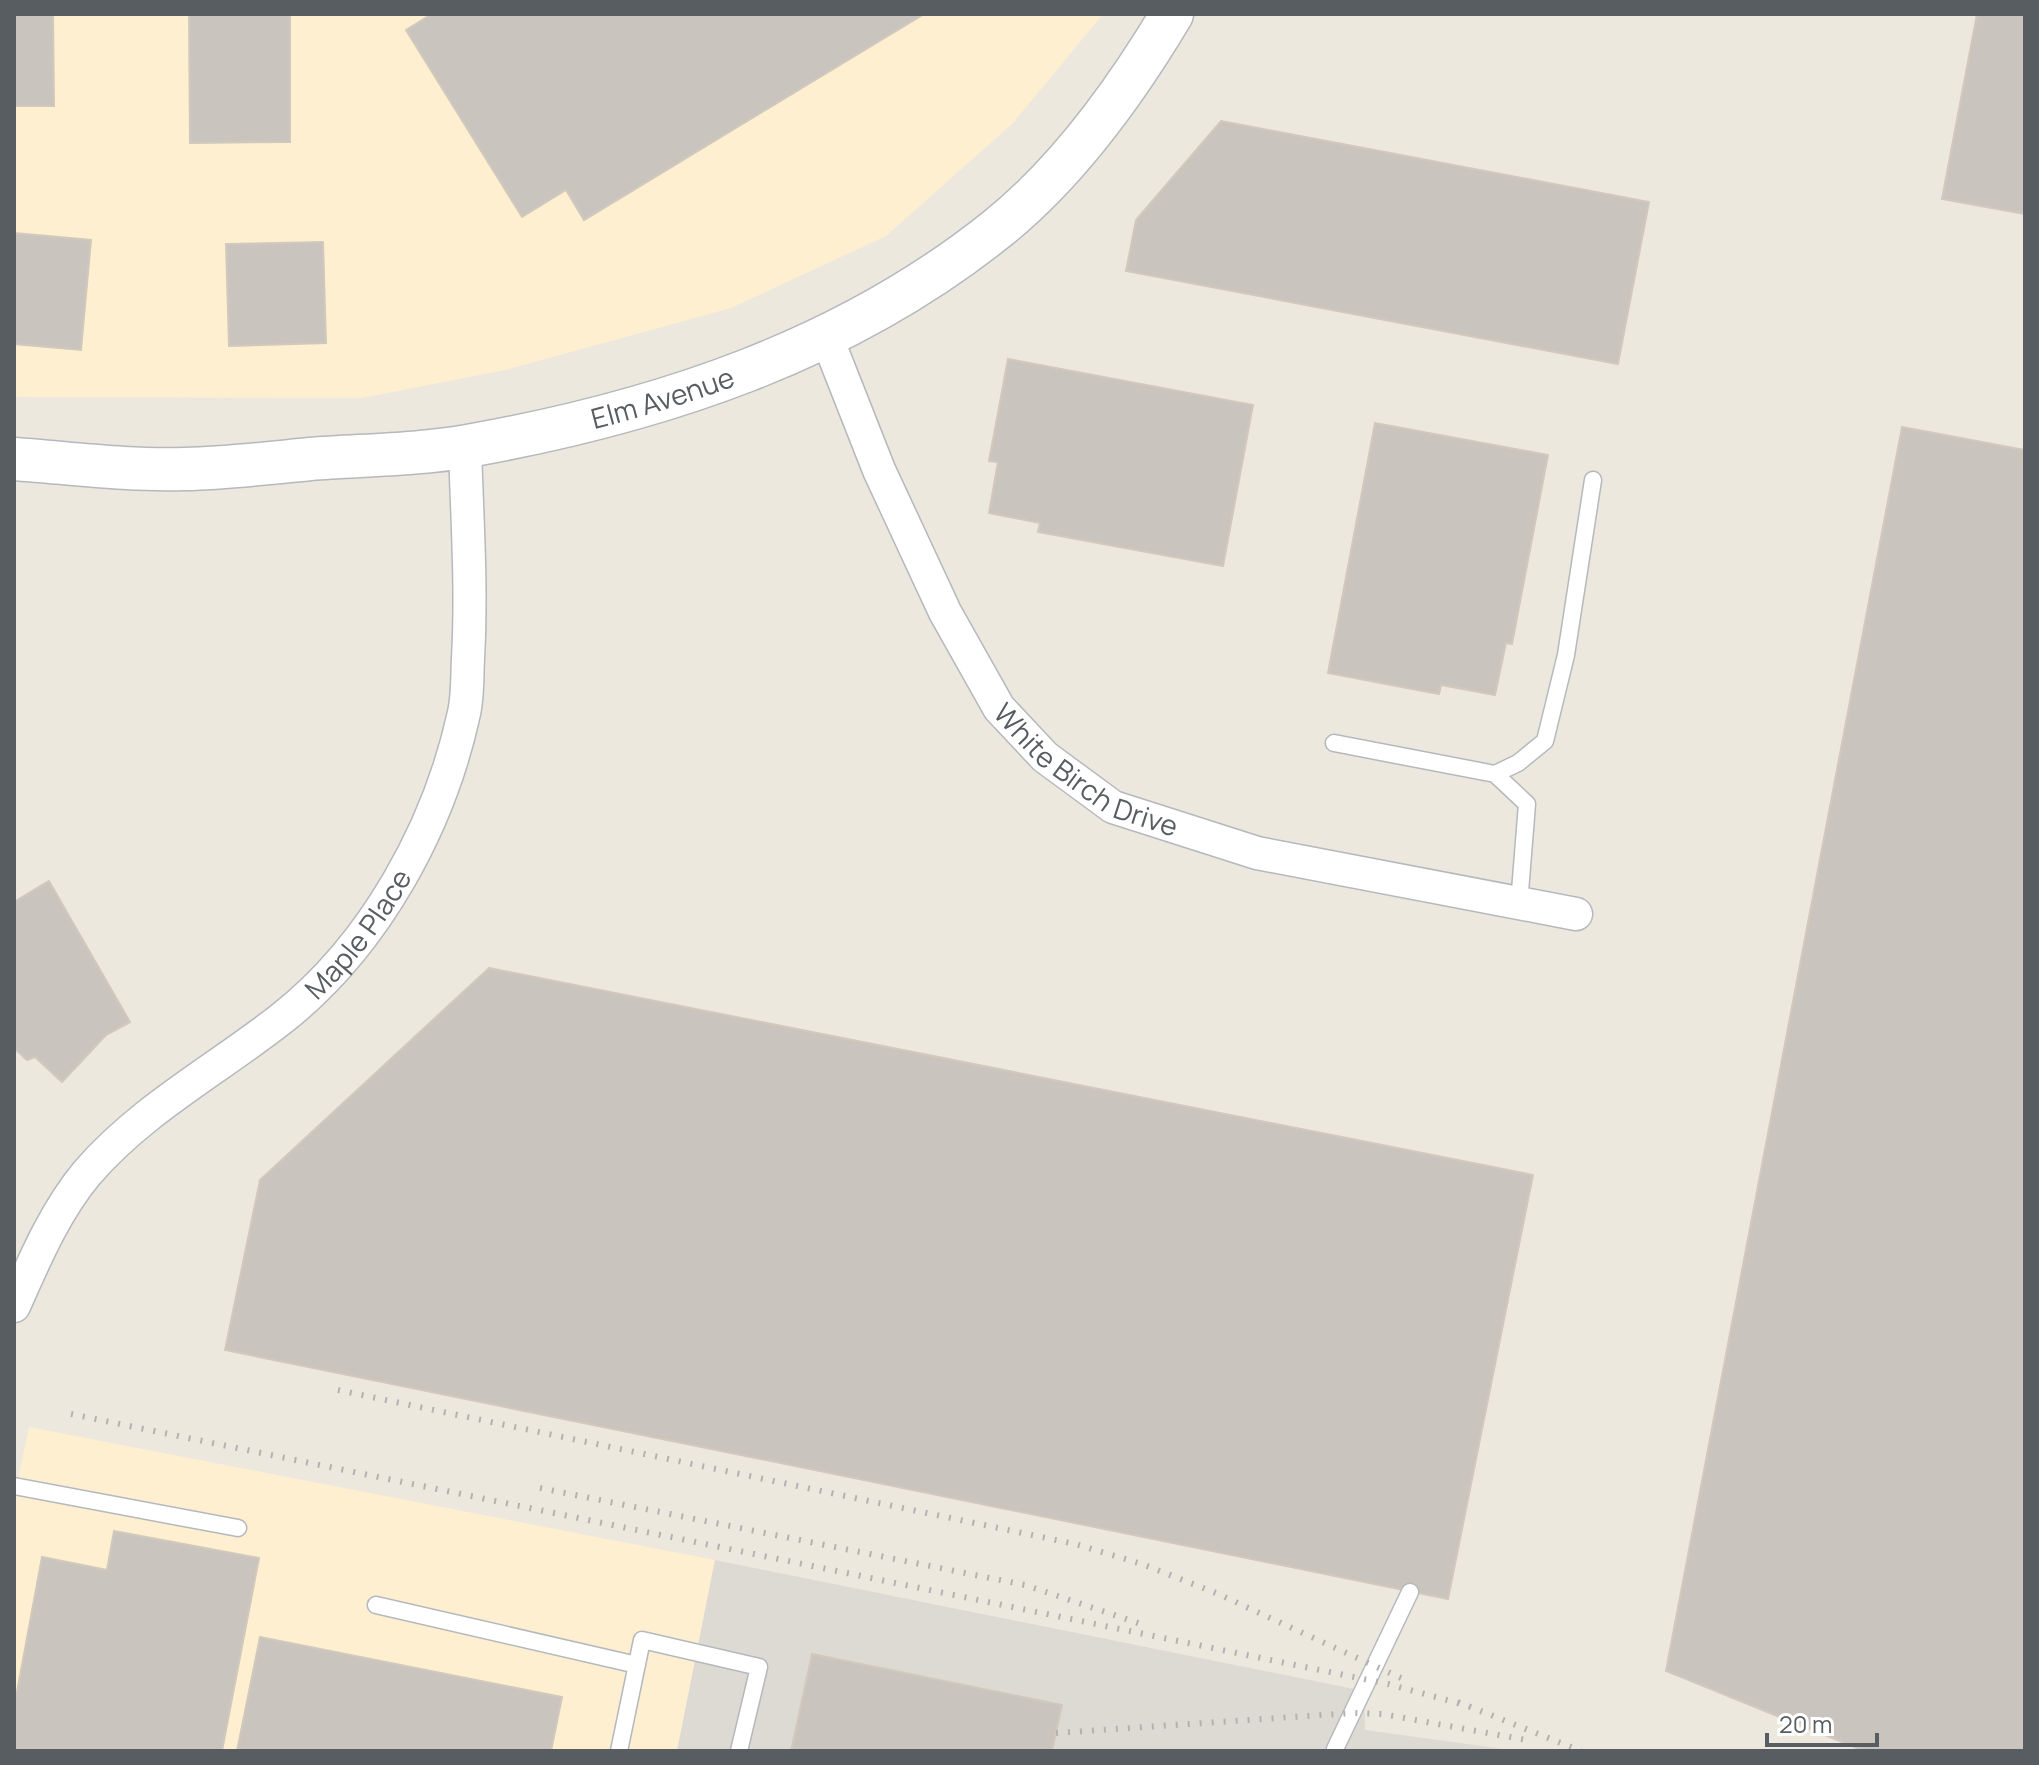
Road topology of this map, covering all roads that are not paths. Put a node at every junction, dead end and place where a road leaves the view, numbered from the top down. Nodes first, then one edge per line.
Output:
1 (1172, 14) edge
2 (827, 338) junction
3 (465, 447) junction
4 (14, 459) edge
5 (1593, 480) dead end
6 (1334, 743) dead end
7 (1495, 774) junction
8 (1519, 904) junction
9 (1576, 914) dead end
10 (14, 1306) edge
11 (14, 1486) edge
12 (238, 1528) dead end
13 (1410, 1592) dead end
14 (376, 1605) dead end
15 (637, 1665) junction
16 (1335, 1750) edge
17 (619, 1751) edge
18 (739, 1751) edge

1 - 2 street, Elm Avenue
2 - 3 street, Elm Avenue
2 - 8 street, White Birch Drive
3 - 4 street, Elm Avenue
3 - 10 street, Maple Place
5 - 7 lane
6 - 7 lane
7 - 8 lane
8 - 9 street, White Birch Drive
11 - 12 lane
13 - 16 lane
14 - 15 lane
15 - 17 lane
15 - 18 lane

